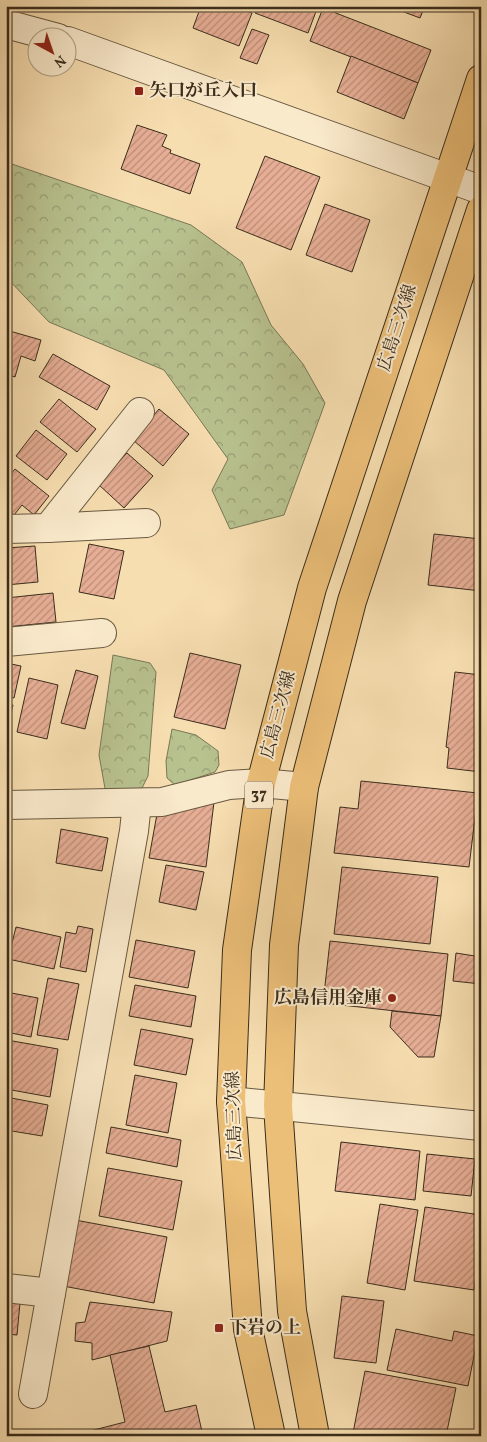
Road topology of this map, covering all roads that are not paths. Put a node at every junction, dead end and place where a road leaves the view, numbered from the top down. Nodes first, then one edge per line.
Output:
1 (6, 24) edge
2 (28, 30) edge
3 (78, 45) edge
4 (481, 79) edge
5 (447, 179) junction
6 (481, 190) edge
7 (481, 210) edge
8 (140, 412) dead end
9 (146, 523) dead end
10 (48, 528) junction
11 (6, 529) edge
12 (102, 633) dead end
13 (6, 642) edge
14 (261, 784) junction
15 (304, 787) junction
16 (137, 803) junction
17 (6, 805) edge
18 (231, 1101) junction
19 (278, 1106) junction
20 (481, 1126) edge
21 (6, 1288) edge
22 (51, 1293) junction
23 (33, 1394) dead end
24 (271, 1436) edge
25 (315, 1436) edge

1 - 2 street
3 - 5 street
4 - 5 main road, 広島三次線 / 37
5 - 6 street
5 - 14 main road, 広島三次線 / 37
7 - 15 main road
8 - 10 street
9 - 10 street
10 - 11 street
12 - 13 street
14 - 15 street
14 - 16 street
14 - 18 main road, 広島三次線 / 37
15 - 19 main road
16 - 17 street
16 - 22 street
18 - 19 street
18 - 24 main road, 広島三次線 / 37
19 - 20 street
19 - 25 main road
21 - 22 street
22 - 23 street

